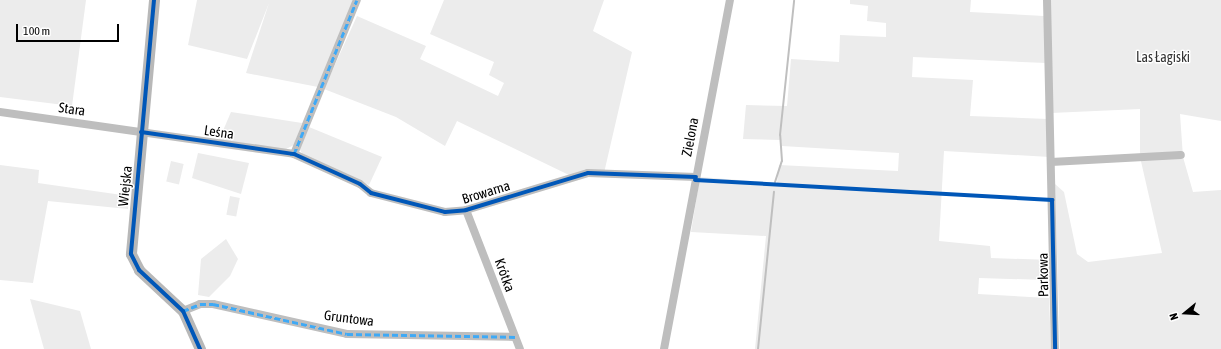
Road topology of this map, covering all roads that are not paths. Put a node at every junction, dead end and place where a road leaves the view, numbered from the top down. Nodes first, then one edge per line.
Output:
1 (154, 0) edge
2 (357, 0) edge
3 (730, 0) edge
4 (1048, 0) edge
5 (0, 112) edge
6 (141, 132) junction
7 (294, 154) junction
8 (1181, 155) dead end
9 (1052, 162) junction
10 (696, 177) junction
11 (466, 210) junction
12 (183, 310) junction
13 (515, 337) junction
14 (200, 349) edge
15 (520, 349) edge
16 (664, 349) edge
17 (1055, 349) edge

1 - 6 street, Wiejska
2 - 7 street
3 - 10 street, Zielona
4 - 9 street, Parkowa
5 - 6 street, Stara
6 - 7 street, Leśna
6 - 12 street, Wiejska
7 - 11 street, Browarna
8 - 9 street
9 - 17 street, Parkowa
10 - 11 street, Browarna
10 - 16 street, Zielona
11 - 13 street, Krótka
12 - 13 street, Gruntowa
12 - 14 street, Wiejska
13 - 15 street, Krótka

